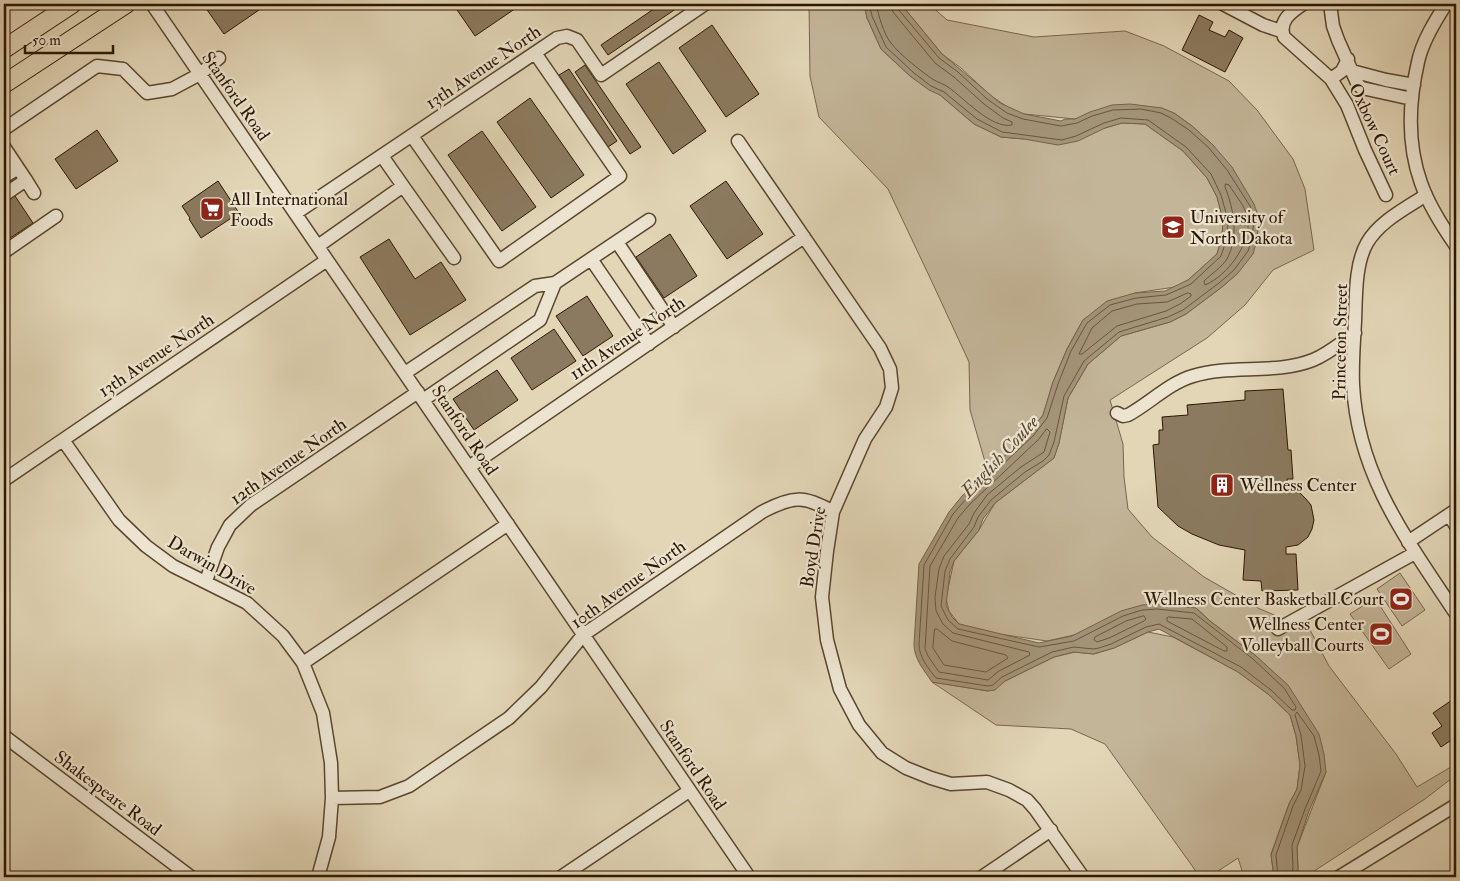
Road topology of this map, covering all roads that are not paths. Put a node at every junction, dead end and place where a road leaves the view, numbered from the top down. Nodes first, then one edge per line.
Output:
1 (72, 4) edge
2 (126, 4) edge
3 (152, 4) edge
4 (705, 4) edge
5 (1223, 4) edge
6 (1303, 4) edge
7 (1330, 4) edge
8 (1446, 4) edge
9 (1281, 31) junction
10 (4, 49) edge
11 (535, 53) junction
12 (219, 58) dead end
13 (1350, 65) junction
14 (200, 74) junction
15 (1331, 79) junction
16 (4, 84) edge
17 (1414, 85) junction
18 (1412, 99) junction
19 (4, 129) edge
20 (412, 136) junction
21 (738, 141) dead end
22 (5, 152) edge
23 (382, 156) junction
24 (18, 168) junction
25 (4, 177) edge
26 (26, 180) junction
27 (403, 186) junction
28 (34, 193) dead end
29 (1386, 195) dead end
30 (1426, 195) junction
31 (4, 196) edge
32 (296, 213) junction
33 (56, 216) dead end
34 (650, 220) dead end
35 (804, 238) junction
36 (617, 242) junction
37 (318, 246) junction
38 (1456, 246) edge
39 (4, 252) edge
40 (454, 258) dead end
41 (591, 259) junction
42 (328, 260) junction
43 (555, 283) junction
44 (674, 327) junction
45 (1355, 333) junction
46 (649, 344) junction
47 (405, 373) junction
48 (421, 396) junction
49 (1117, 413) dead end
50 (63, 440) junction
51 (469, 467) junction
52 (4, 480) edge
53 (833, 512) junction
54 (1453, 512) edge
55 (508, 524) junction
56 (1456, 526) edge
57 (1412, 547) junction
58 (206, 581) junction
59 (1456, 614) edge
60 (1278, 629) dead end
61 (583, 634) junction
62 (304, 663) junction
63 (4, 736) edge
64 (690, 791) junction
65 (332, 798) junction
66 (1456, 805) edge
67 (1051, 830) junction
68 (191, 877) edge
69 (318, 877) edge
70 (561, 877) edge
71 (749, 877) edge
72 (982, 877) edge
73 (1083, 877) edge
74 (1339, 877) edge

1 - 10 highway
2 - 16 highway
3 - 14 street, Stanford Road
4 - 11 street, 13th Avenue North
5 - 9 street, Oxbow Court
6 - 9 street
7 - 13 street, Oxbow Court
8 - 17 street
9 - 15 street, Oxbow Court
11 - 20 street, 13th Avenue North
11 - 20 street
12 - 14 street
13 - 15 street, Oxbow Court
13 - 17 street, Oxbow Court
13 - 18 street, Oxbow Court
14 - 19 street
14 - 32 street, Stanford Road
15 - 29 street, Oxbow Court
17 - 18 street
18 - 30 street
20 - 23 street, 13th Avenue North
21 - 35 street, Boyd Drive
22 - 24 street
23 - 27 street
23 - 32 street, 13th Avenue North
24 - 25 street
24 - 26 street
26 - 28 street
26 - 31 street
27 - 37 street
27 - 40 street
30 - 38 street
30 - 45 street, Princeton Street
32 - 37 street, Stanford Road
33 - 39 street
34 - 36 street
35 - 44 street, 11th Avenue North
35 - 53 street, Boyd Drive
36 - 41 street
36 - 44 street
37 - 42 street, Stanford Road
41 - 43 street
41 - 46 street
42 - 47 street, Stanford Road
42 - 50 street, 13th Avenue North
43 - 47 street
43 - 48 street, 12th Avenue North
44 - 46 street, 11th Avenue North
45 - 49 street
45 - 57 street, Princeton Street
46 - 51 street, 11th Avenue North
47 - 48 street, Stanford Road
48 - 51 street, Stanford Road
48 - 58 street, 12th Avenue North
50 - 52 street, 13th Avenue North
50 - 58 street, Darwin Drive
51 - 55 street, Stanford Road
53 - 61 street, 10th Avenue North
53 - 67 street, Boyd Drive
54 - 56 street
54 - 57 street
55 - 61 street, Stanford Road
55 - 62 street
57 - 59 street, Princeton Street
57 - 60 street
58 - 62 street, Darwin Drive
61 - 64 street, Stanford Road
61 - 65 street, 10th Avenue North
62 - 65 street, Darwin Drive
63 - 68 street, Shakespeare Road
64 - 70 street
64 - 71 street, Stanford Road
65 - 69 street, Darwin Drive
66 - 74 street
67 - 72 street
67 - 73 street, Boyd Drive

